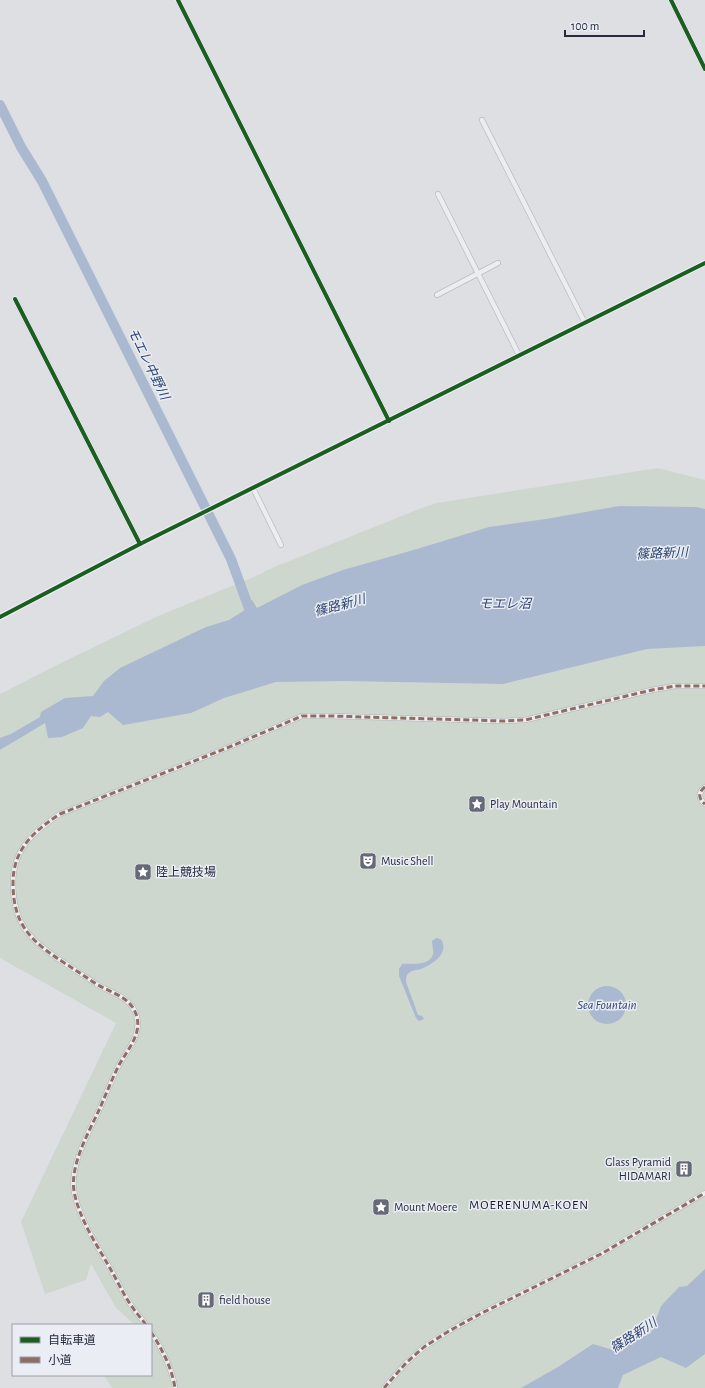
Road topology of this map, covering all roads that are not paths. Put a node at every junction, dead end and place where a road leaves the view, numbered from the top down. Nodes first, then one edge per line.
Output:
1 (178, 0) edge
2 (671, 0) edge
3 (705, 69) edge
4 (482, 120) dead end
5 (438, 194) dead end
6 (498, 262) dead end
7 (705, 263) edge
8 (478, 273) junction
9 (437, 295) dead end
10 (15, 299) dead end
11 (585, 323) junction
12 (519, 355) junction
13 (389, 421) junction
14 (253, 488) junction
15 (140, 544) junction
16 (281, 545) dead end
17 (0, 617) edge
18 (705, 686) edge
19 (705, 787) edge
20 (705, 804) edge
21 (705, 1193) edge
22 (145, 1324) edge
23 (152, 1334) edge
24 (175, 1388) edge
25 (384, 1388) edge

1 - 13 street
2 - 3 street
4 - 11 street
5 - 8 street
6 - 8 street
7 - 11 street
8 - 9 street
8 - 12 street
10 - 15 street
11 - 12 street
12 - 13 street
13 - 14 street
14 - 15 street
14 - 16 street
15 - 17 street
18 - 22 street
19 - 20 street
21 - 25 street
23 - 24 street

